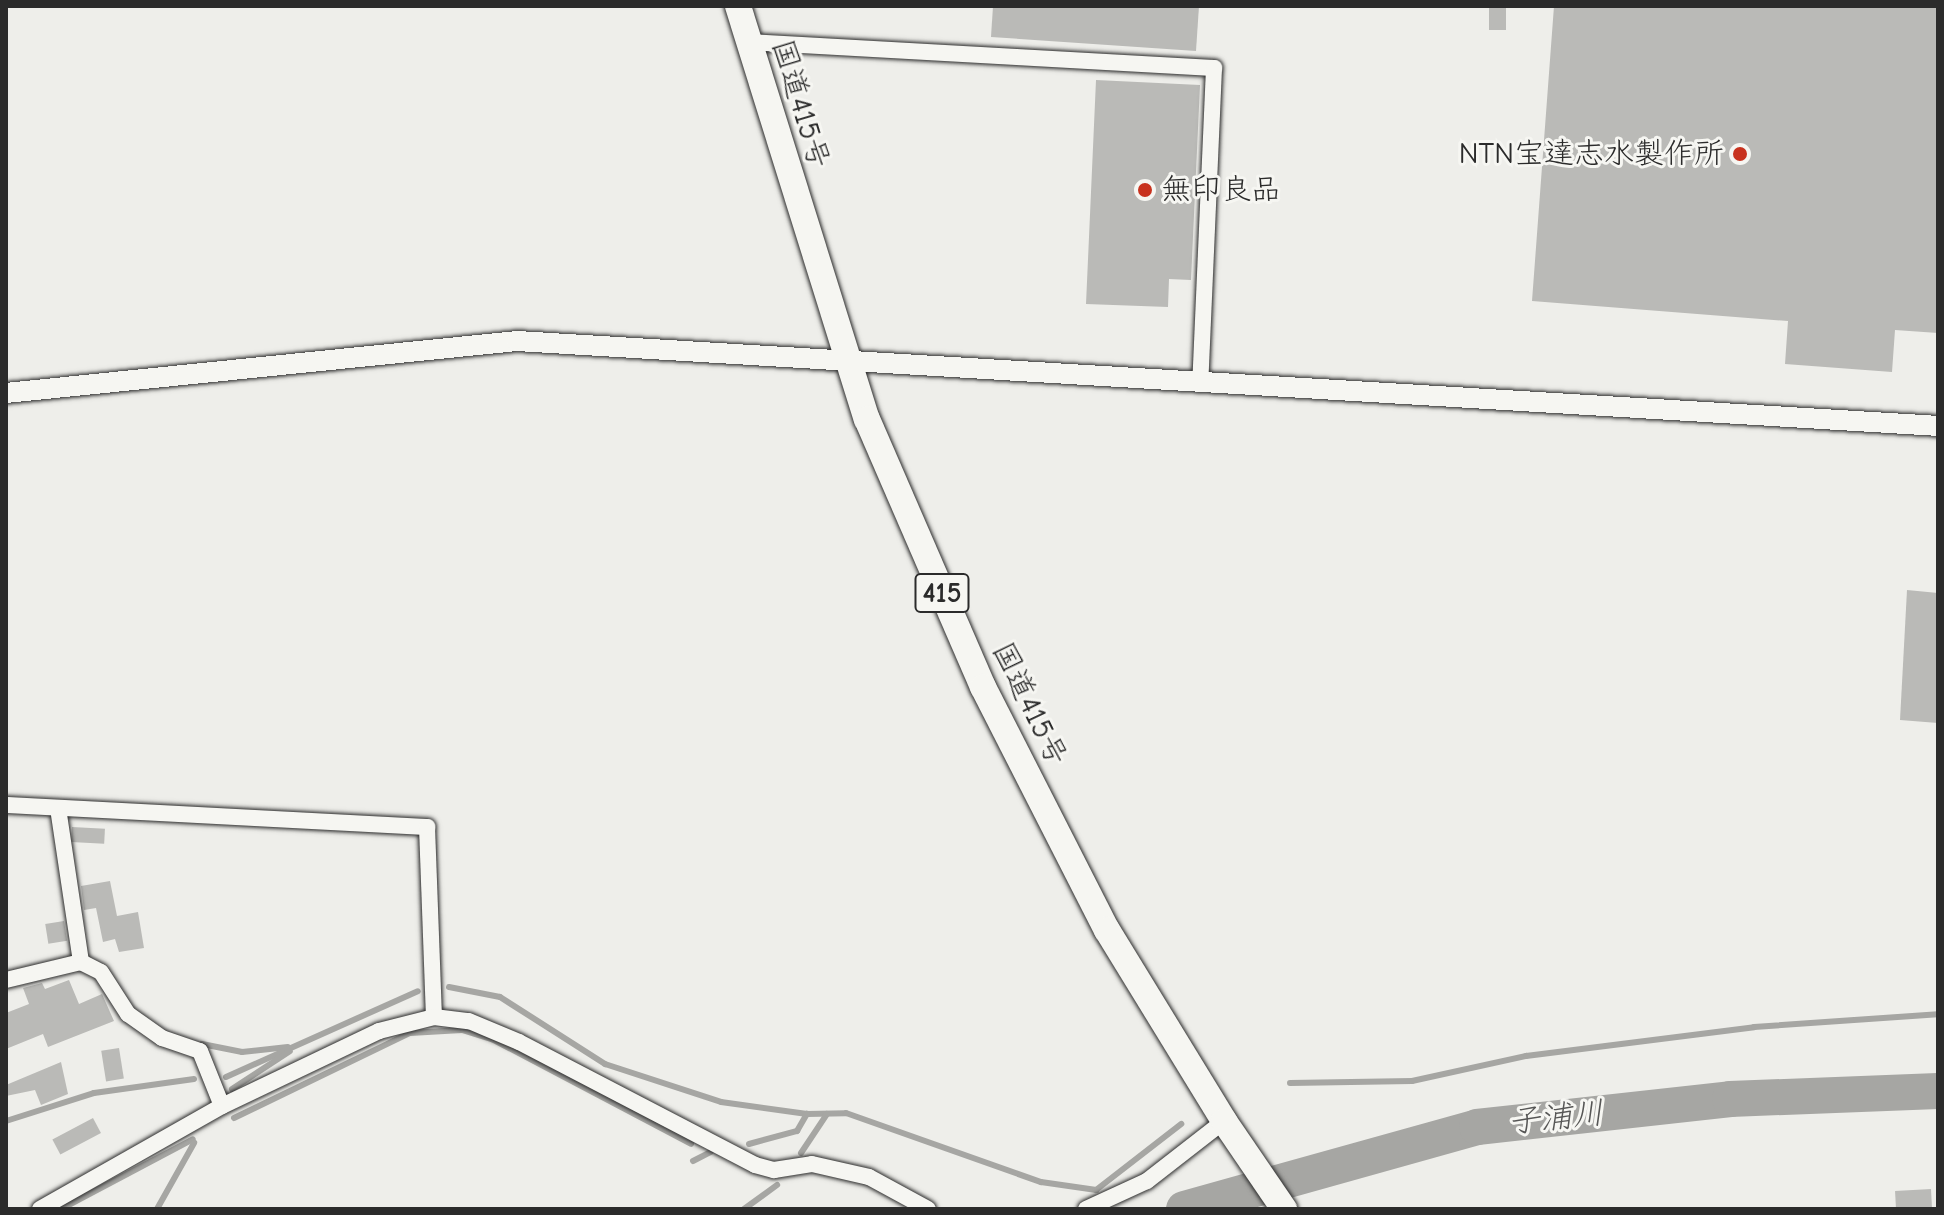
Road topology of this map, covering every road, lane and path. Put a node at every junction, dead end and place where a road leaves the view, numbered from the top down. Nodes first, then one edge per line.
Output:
1 (738, 6) edge
2 (747, 42) junction
3 (849, 364) junction
4 (1200, 383) junction
5 (6, 393) edge
6 (1938, 426) edge
7 (6, 805) edge
8 (58, 808) junction
9 (81, 962) junction
10 (6, 980) edge
11 (434, 1017) junction
12 (222, 1106) junction
13 (1230, 1131) junction
14 (40, 1209) edge
15 (928, 1209) edge
16 (1086, 1209) edge
17 (1284, 1209) edge

1 - 2 highway, 国道415号 / 415
2 - 3 highway, 国道415号 / 415
2 - 4 street
3 - 4 street
3 - 5 street
3 - 13 highway, 国道415号 / 415
4 - 6 street
7 - 8 street
8 - 9 street
8 - 11 street
9 - 10 street
9 - 12 street
11 - 12 street
11 - 15 street
12 - 14 street
13 - 16 street
13 - 17 highway, 国道415号 / 415

